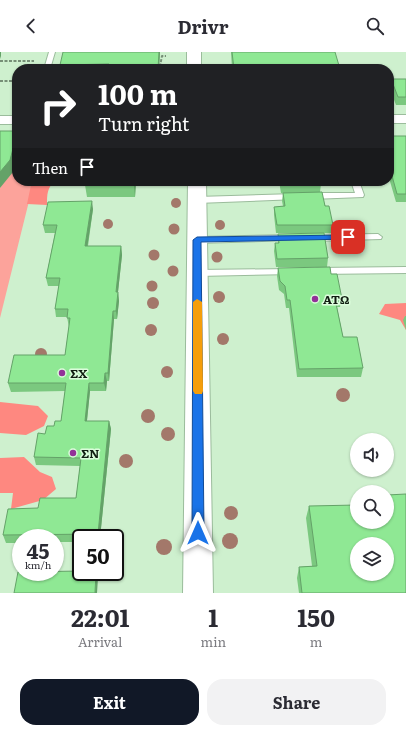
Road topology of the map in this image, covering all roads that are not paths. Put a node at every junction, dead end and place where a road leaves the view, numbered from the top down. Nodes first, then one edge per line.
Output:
1 (52, 52) edge
2 (194, 52) edge
3 (48, 64) edge
4 (194, 64) edge
5 (406, 118) edge
6 (394, 119) edge
7 (0, 120) edge
8 (12, 120) edge
9 (357, 186) edge
10 (197, 190) edge
11 (378, 237) dead end
12 (197, 240) junction
13 (406, 270) edge
14 (197, 273) junction
15 (198, 593) edge

1 - 3 lane
2 - 4 main road
5 - 6 street
7 - 8 street
9 - 10 lane
10 - 12 main road
11 - 12 lane
12 - 14 main road
13 - 14 lane
14 - 15 main road

